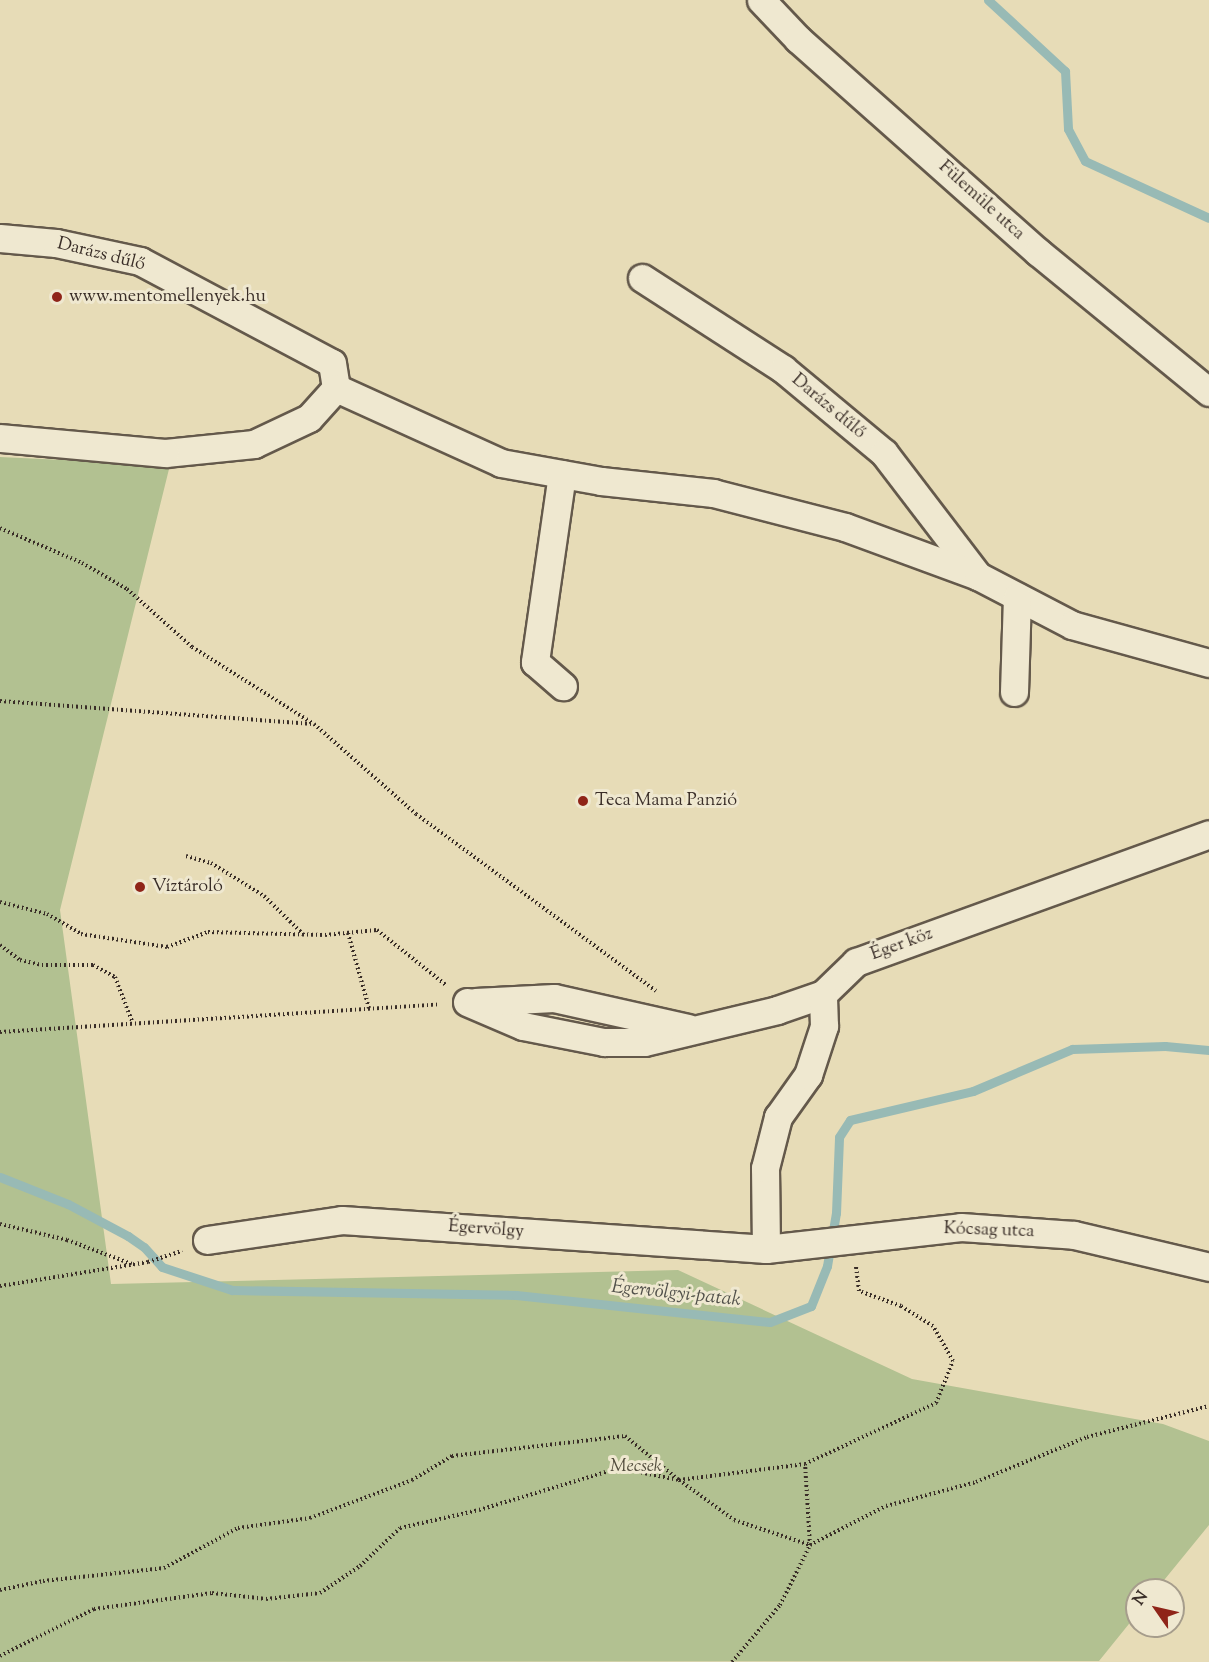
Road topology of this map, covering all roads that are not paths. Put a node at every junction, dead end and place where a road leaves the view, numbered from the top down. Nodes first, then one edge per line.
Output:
1 (761, 0) edge
2 (0, 238) edge
3 (642, 278) dead end
4 (336, 388) junction
5 (1209, 392) edge
6 (0, 438) edge
7 (562, 474) junction
8 (978, 576) junction
9 (1017, 597) junction
10 (1209, 663) edge
11 (563, 686) dead end
12 (1014, 692) dead end
13 (1209, 834) edge
14 (823, 994) junction
15 (467, 1002) road end
16 (207, 1240) dead end
17 (766, 1249) junction
18 (1209, 1267) edge

1 - 5 street, Fülemüle utca
2 - 4 street, Darázs dűlő
3 - 8 street, Darázs dűlő
4 - 6 street
4 - 7 street, Darázs dűlő
7 - 8 street, Darázs dűlő
7 - 11 street
8 - 9 street, Darázs dűlő
9 - 10 street, Darázs dűlő
9 - 12 street
13 - 14 street, Éger köz
14 - 15 street
14 - 17 street
16 - 17 street, Égervölgy
17 - 18 street, Kócsag utca

